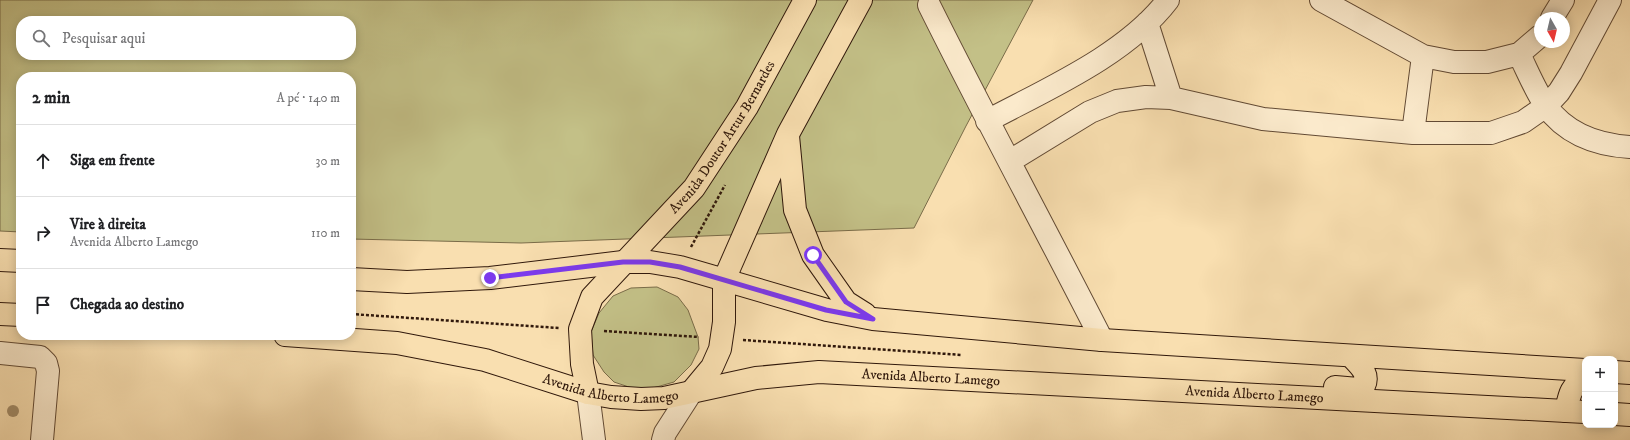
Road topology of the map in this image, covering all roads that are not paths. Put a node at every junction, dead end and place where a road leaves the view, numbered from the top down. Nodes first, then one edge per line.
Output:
1 (805, 0) edge
2 (861, 0) edge
3 (1168, 0) edge
4 (1321, 0) edge
5 (1563, 0) edge
6 (1610, 0) edge
7 (930, 5) dead end
8 (1556, 12) edge
9 (1147, 23) junction
10 (1534, 41) edge
11 (1519, 54) junction
12 (1423, 56) junction
13 (1171, 98) junction
14 (1546, 106) junction
15 (987, 121) junction
16 (1413, 133) junction
17 (788, 134) junction
18 (1630, 147) edge
19 (1010, 161) junction
20 (0, 260) edge
21 (16, 261) edge
22 (623, 262) junction
23 (356, 279) edge
24 (724, 280) junction
25 (0, 314) edge
26 (16, 315) edge
27 (873, 319) junction
28 (355, 340) edge
29 (1102, 340) junction
30 (0, 353) edge
31 (1351, 356) junction
32 (1582, 370) edge
33 (1618, 372) edge
34 (1630, 373) edge
35 (1618, 379) edge
36 (1630, 379) edge
37 (1582, 381) edge
38 (692, 391) junction
39 (588, 393) junction
40 (1244, 394) junction
41 (1575, 411) edge
42 (1618, 414) edge
43 (1630, 415) edge
44 (42, 440) edge
45 (594, 440) edge
46 (663, 440) edge

1 - 22 main road, Avenida Doutor Artur Bernardes
2 - 17 main road
3 - 9 lane
4 - 12 lane
5 - 8 lane
6 - 14 lane
7 - 15 lane
9 - 13 lane
9 - 15 lane
10 - 11 lane
11 - 12 lane
11 - 14 lane
12 - 16 lane
13 - 16 lane
13 - 19 lane
14 - 16 lane
14 - 18 lane
15 - 19 lane
17 - 24 main road
17 - 27 main road
19 - 29 lane
20 - 21 main road
22 - 23 main road
22 - 24 main road
22 - 39 main road, Avenida Doutor Artur Bernardes
24 - 27 main road
24 - 38 main road
25 - 26 main road
27 - 29 main road
28 - 39 main road, Avenida Alberto Lamego
29 - 31 main road
30 - 44 lane
31 - 32 main road
31 - 40 main road
33 - 34 main road
35 - 36 main road
37 - 41 main road
38 - 39 main road, Avenida Alberto Lamego
38 - 40 main road, Avenida Alberto Lamego
38 - 46 lane
39 - 45 lane
40 - 41 main road, Avenida Alberto Lamego
42 - 43 main road

